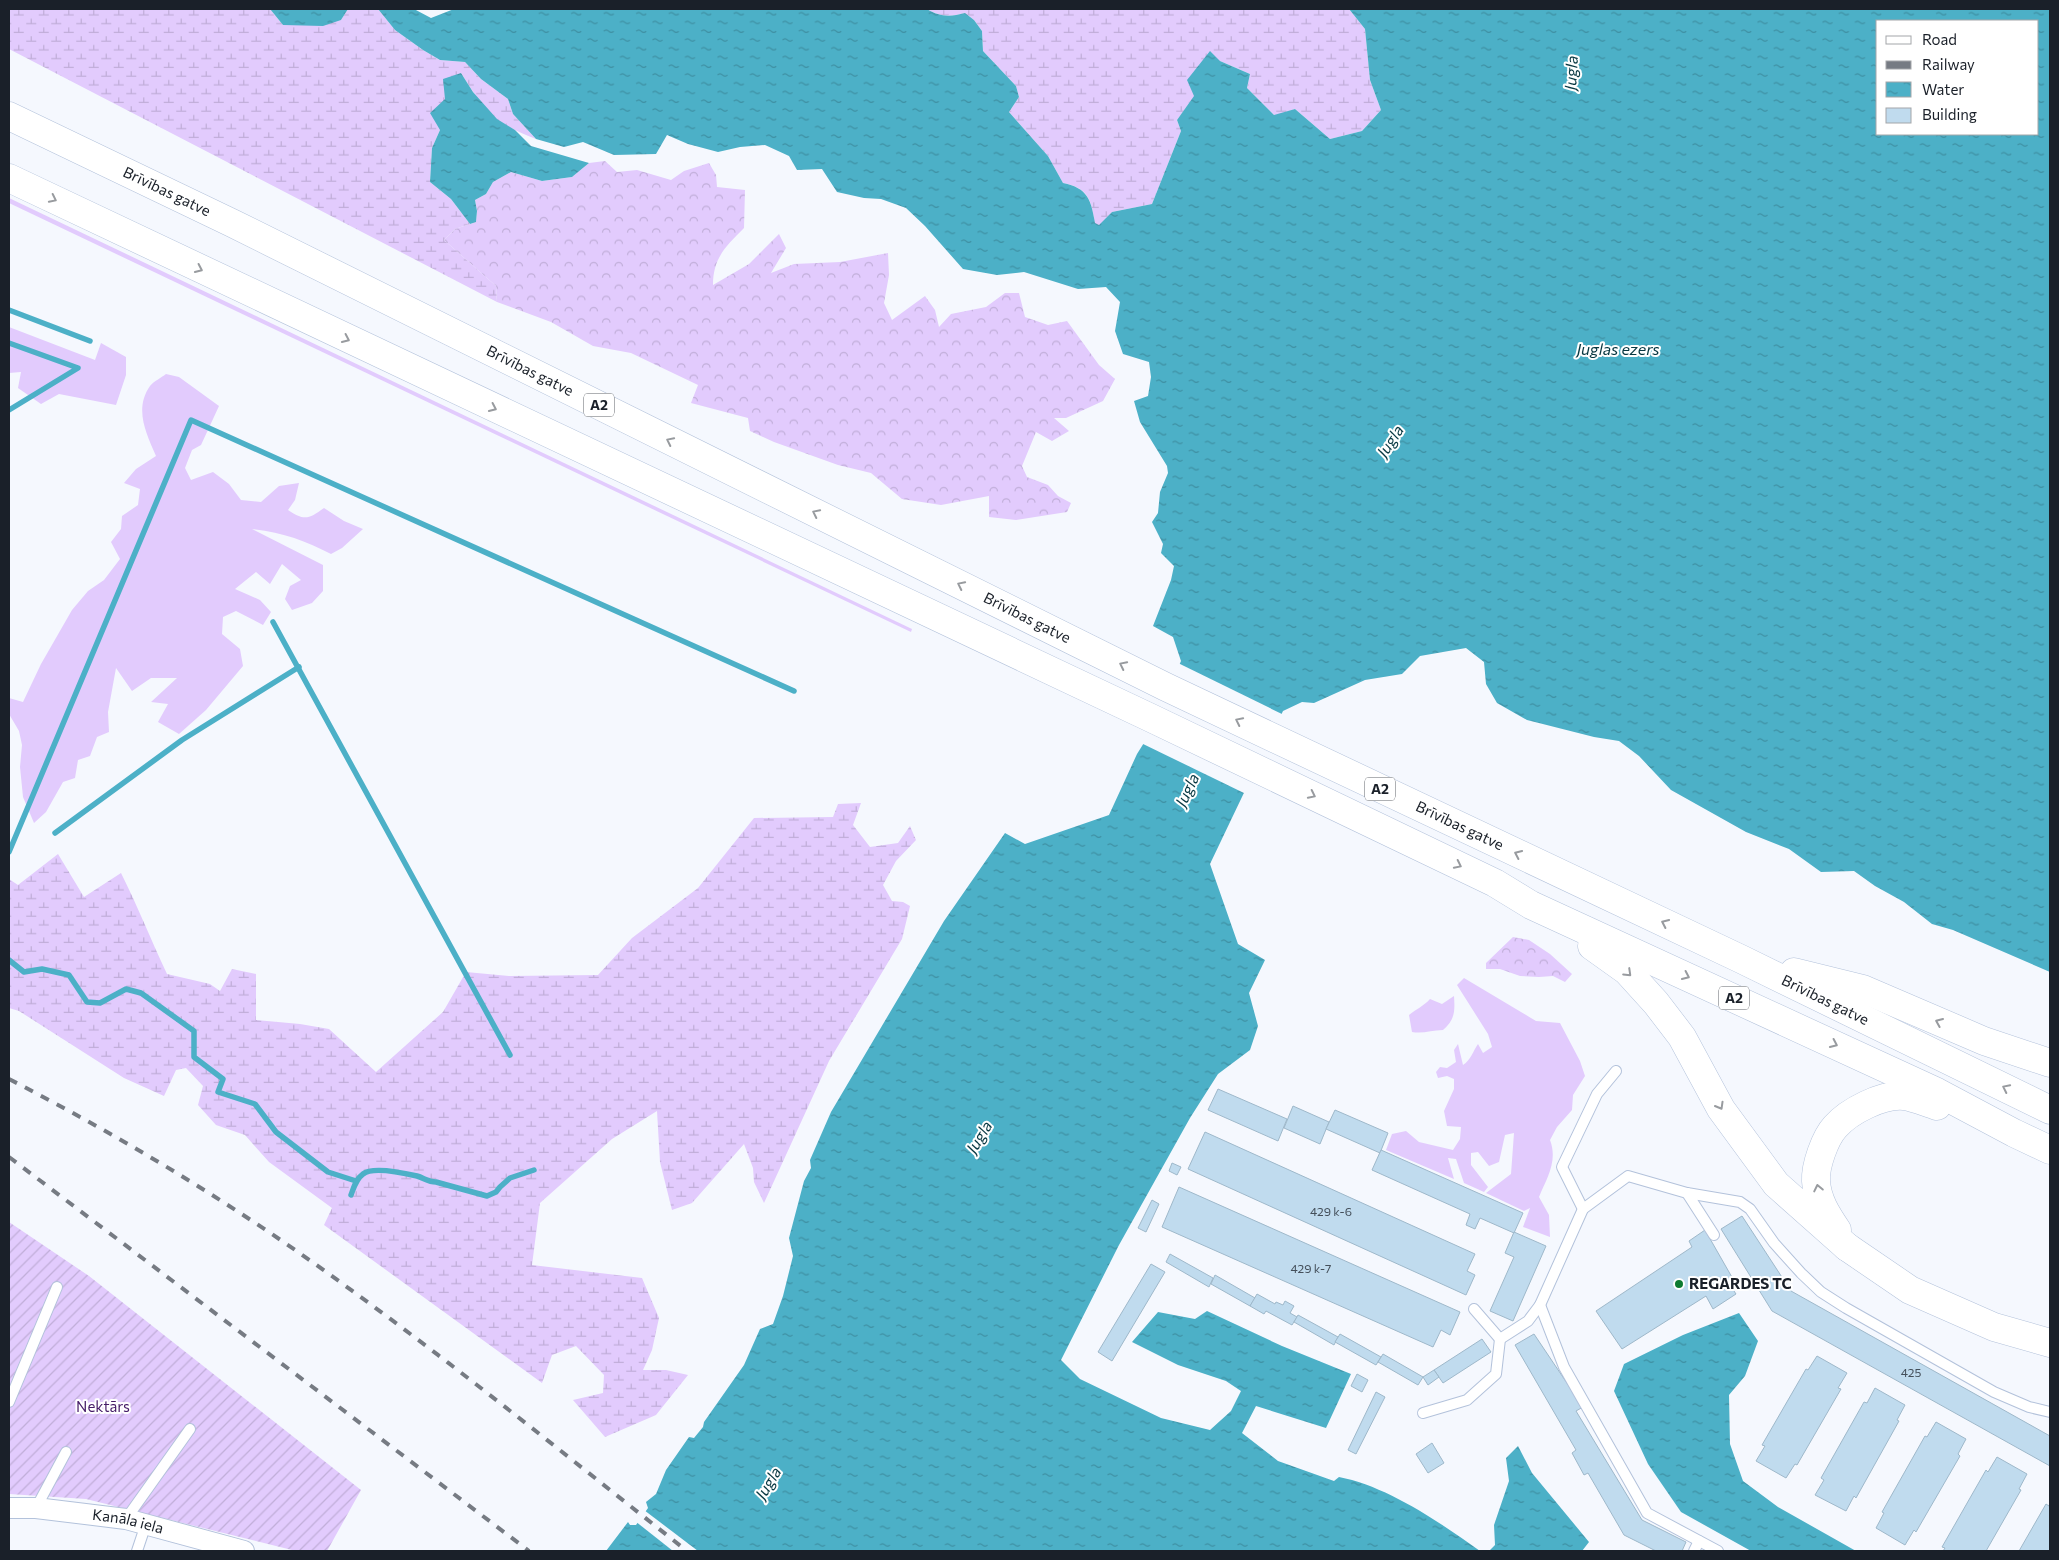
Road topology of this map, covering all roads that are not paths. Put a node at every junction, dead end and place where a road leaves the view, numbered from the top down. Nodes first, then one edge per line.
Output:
1 (9, 116) edge
2 (9, 178) edge
3 (1531, 905) junction
4 (1741, 959) junction
5 (2050, 1063) edge
6 (1616, 1072) dead end
7 (2050, 1110) edge
8 (2014, 1133) junction
9 (2050, 1150) edge
10 (1687, 1193) junction
11 (1583, 1209) junction
12 (1714, 1235) dead end
13 (1847, 1247) junction
14 (57, 1287) dead end
15 (1540, 1305) junction
16 (1474, 1309) dead end
17 (1500, 1339) junction
18 (2050, 1343) edge
19 (9, 1402) edge
20 (2050, 1412) edge
21 (1423, 1413) dead end
22 (190, 1428) dead end
23 (66, 1452) dead end
24 (9, 1508) edge
25 (36, 1508) junction
26 (126, 1519) junction
27 (146, 1524) junction
28 (1699, 1541) junction
29 (137, 1551) edge
30 (244, 1551) edge
31 (1694, 1551) edge
32 (1718, 1551) edge

4 -> 1 main road, Brīvības gatve / A2
2 -> 3 main road, A2
3 -> 8 main road, A2
3 -> 13 main road
5 -> 4 main road
7 -> 4 main road, Brīvības gatve / A2
6 - 11 lane
8 - 9 main road, A2
13 -> 8 main road
10 - 11 lane
10 - 12 lane
10 - 20 lane
11 - 15 lane
13 - 18 main road
14 - 19 lane
15 - 17 lane
15 - 28 lane
16 - 17 lane
17 - 21 lane
22 - 26 lane
23 - 25 lane
24 - 25 street, Kanāla iela
25 - 26 street, Kanāla iela
26 - 27 street, Kanāla iela
27 - 29 lane
27 - 30 street, Kanāla iela
28 - 31 lane
28 - 32 lane

